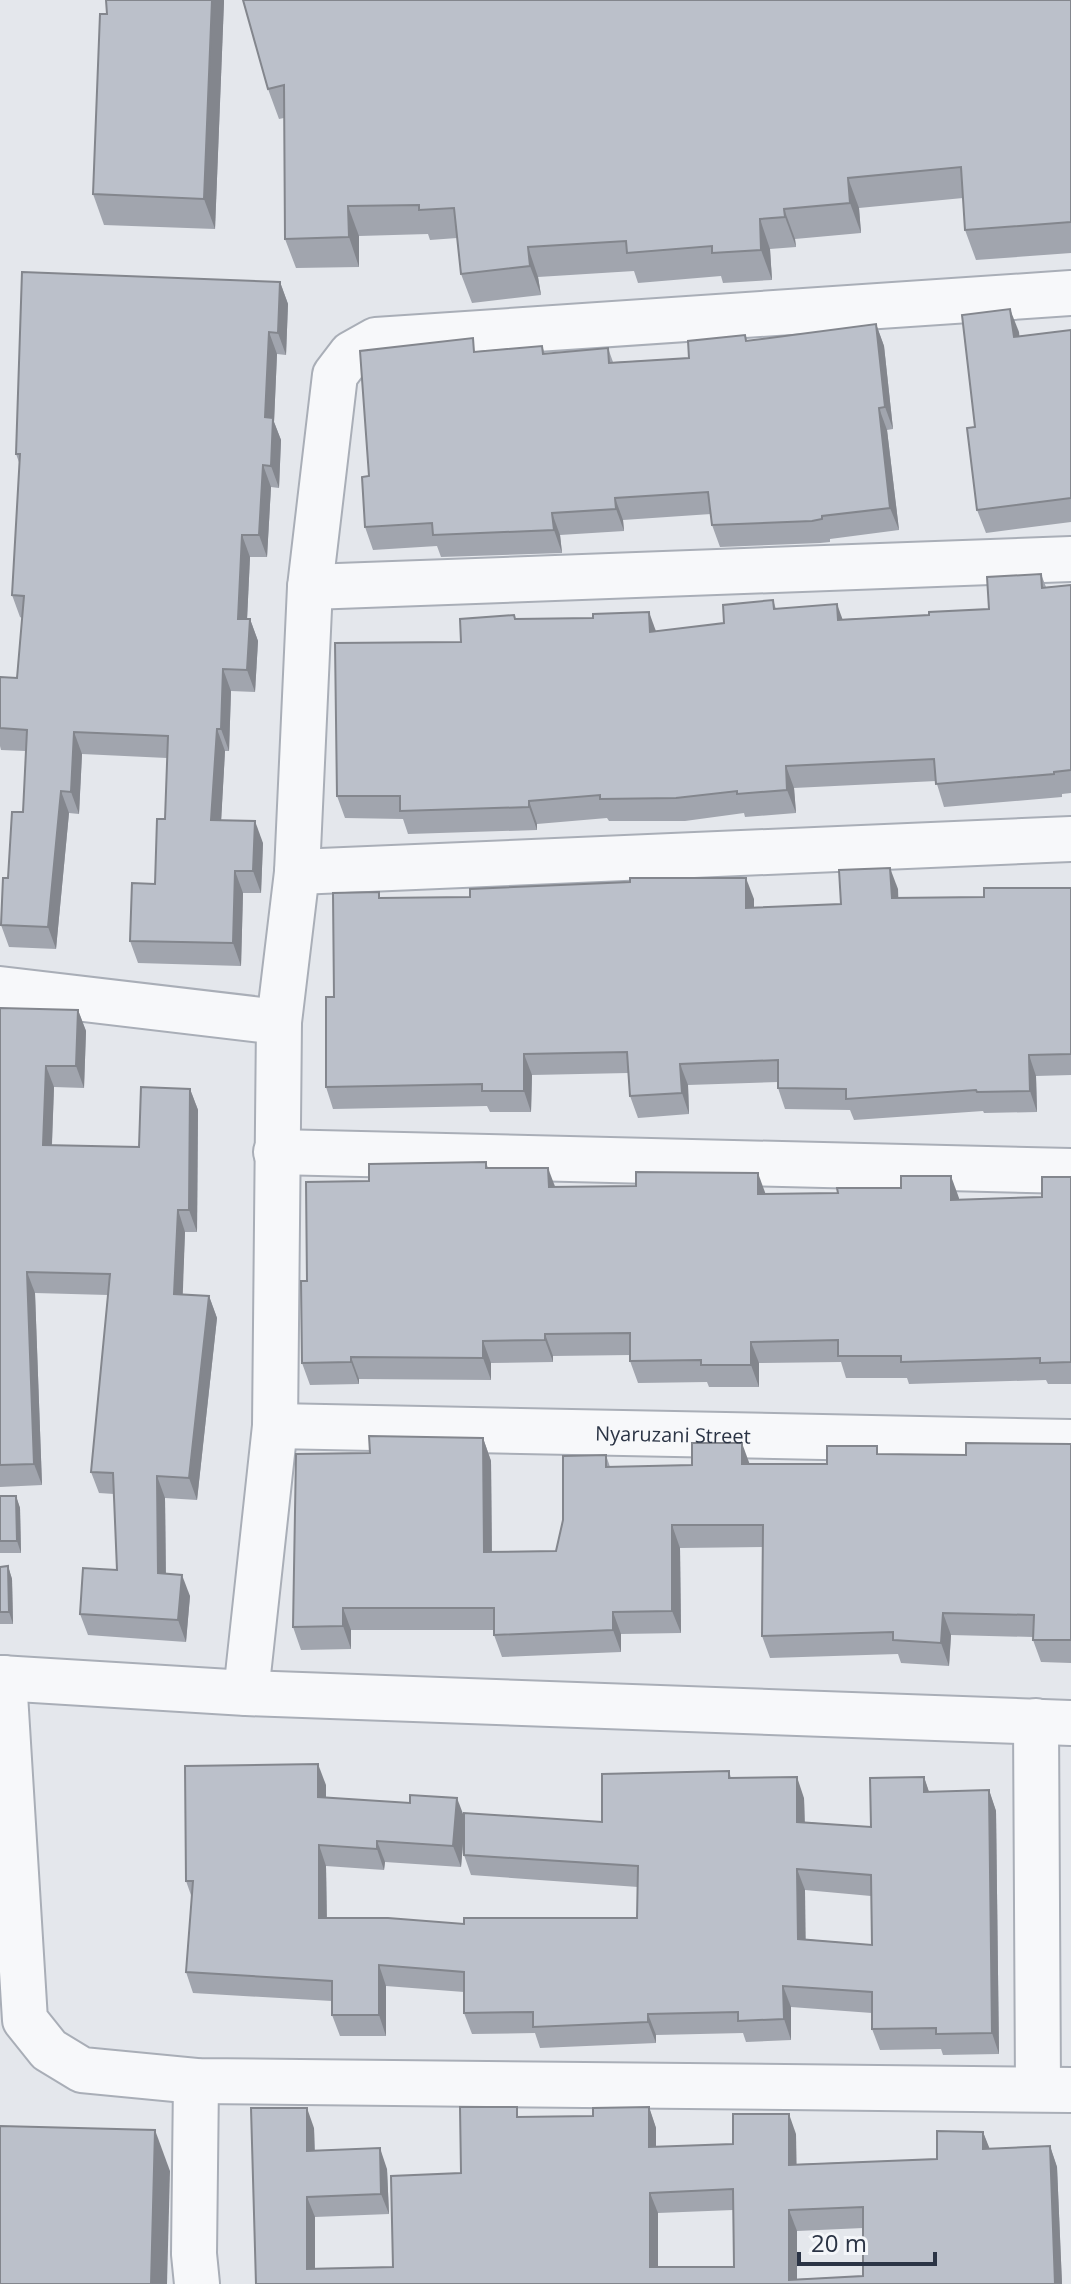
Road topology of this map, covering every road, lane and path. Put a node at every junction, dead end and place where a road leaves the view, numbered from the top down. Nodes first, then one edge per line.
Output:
1 (1071, 293) edge
2 (1071, 559) edge
3 (310, 587) junction
4 (1071, 839) edge
5 (297, 872) junction
6 (0, 989) edge
7 (279, 1022) junction
8 (276, 1152) junction
9 (1071, 1171) edge
10 (275, 1426) junction
11 (1071, 1442) edge
12 (2, 1678) edge
13 (246, 1693) junction
14 (1054, 1722) edge
15 (196, 2081) junction
16 (1055, 2089) edge
17 (197, 2284) edge

1 - 3 street
2 - 3 street
3 - 5 street
4 - 5 street
5 - 7 street
6 - 7 street
7 - 8 street
8 - 9 street
8 - 10 street
10 - 11 street, Nyaruzani Street
10 - 13 street
12 - 13 street
12 - 15 street
13 - 14 street
14 - 16 street
15 - 16 street
15 - 17 street

